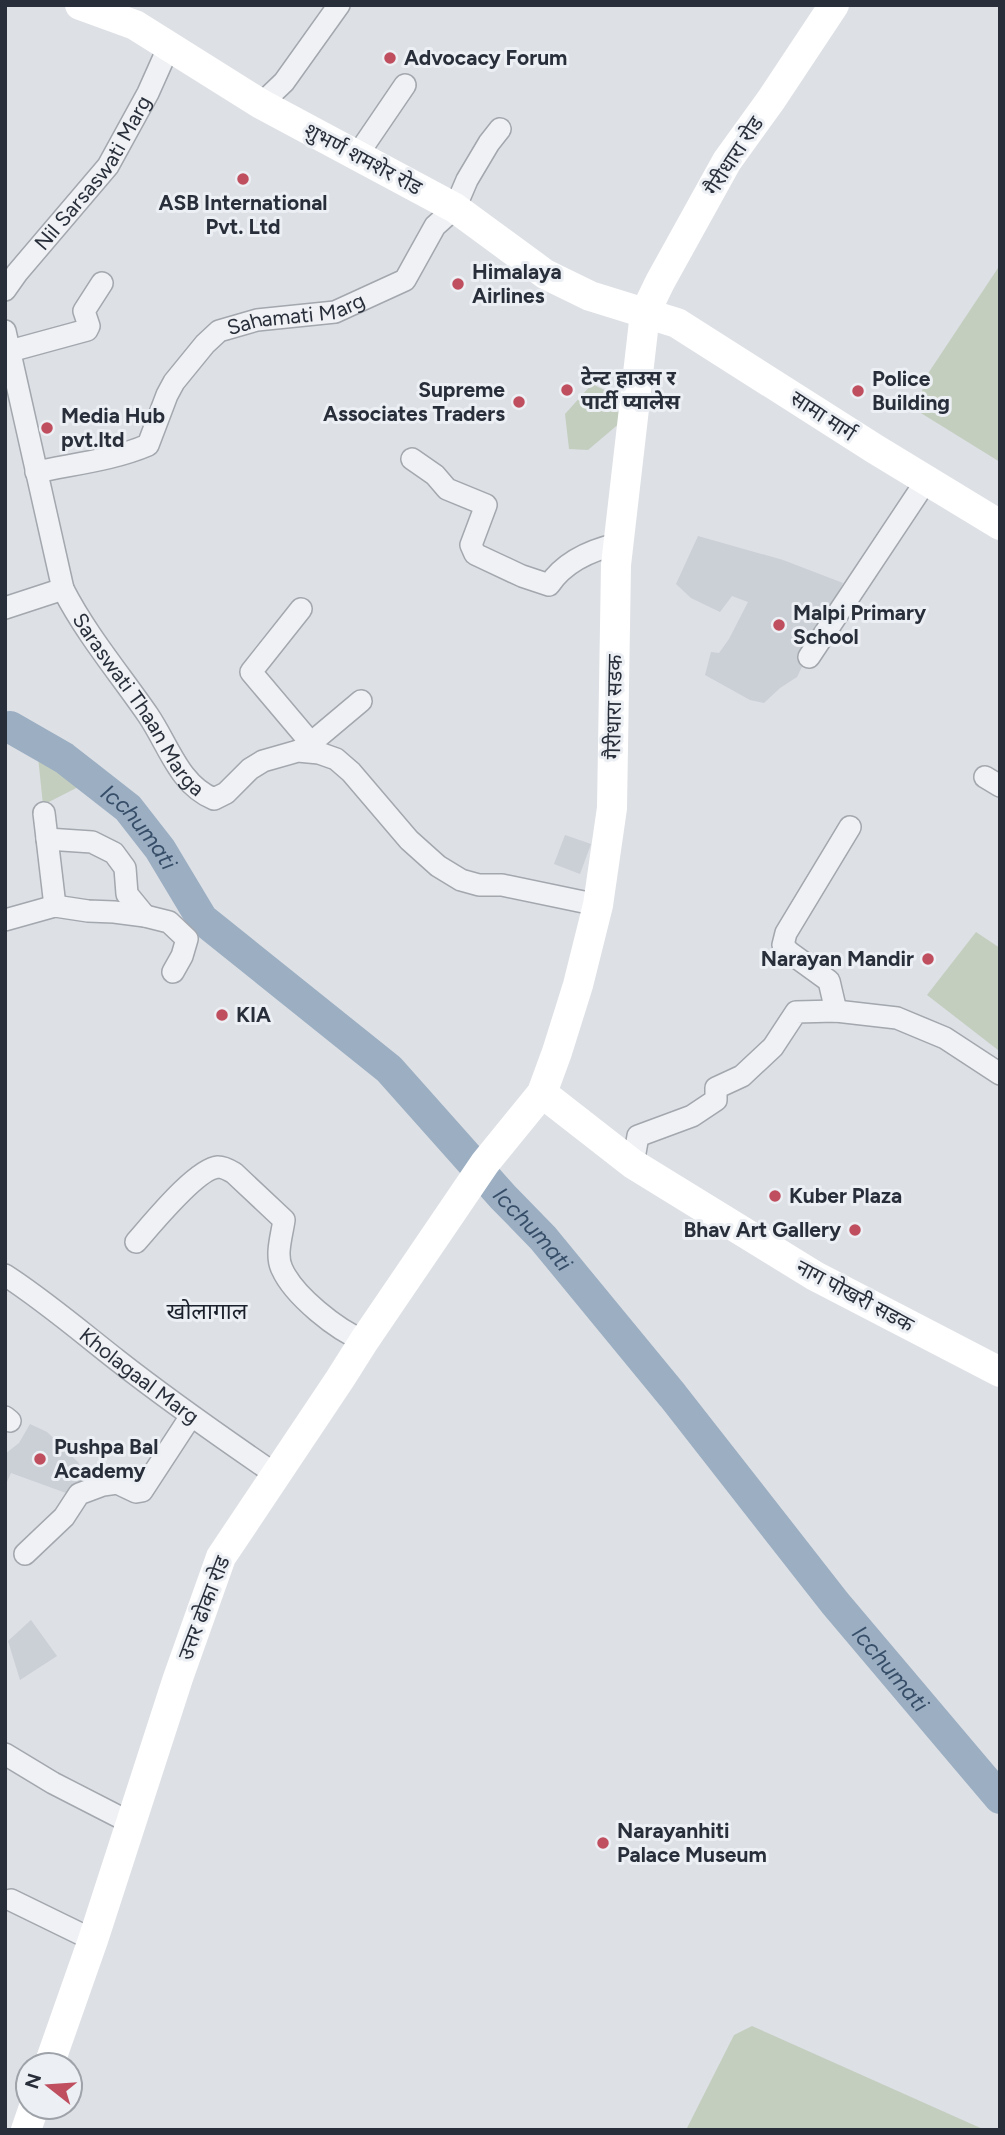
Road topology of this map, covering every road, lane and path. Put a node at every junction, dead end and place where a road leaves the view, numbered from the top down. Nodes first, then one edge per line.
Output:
1 (339, 5) edge
2 (834, 5) edge
3 (88, 6) edge
4 (169, 46) junction
5 (405, 85) dead end
6 (261, 104) junction
7 (500, 129) dead end
8 (356, 157) junction
9 (455, 208) junction
10 (102, 283) dead end
11 (5, 290) edge
12 (645, 313) junction
13 (7, 341) edge
14 (412, 459) dead end
15 (36, 471) junction
16 (926, 481) junction
17 (1000, 525) edge
18 (618, 544) junction
19 (63, 589) junction
20 (5, 608) edge
21 (301, 609) dead end
22 (809, 657) dead end
23 (361, 701) dead end
24 (304, 747) junction
25 (44, 813) dead end
26 (850, 827) dead end
27 (47, 839) junction
28 (598, 905) junction
29 (55, 906) junction
30 (145, 916) junction
31 (5, 920) edge
32 (173, 972) dead end
33 (836, 1011) junction
34 (1000, 1074) edge
35 (542, 1094) junction
36 (633, 1164) junction
37 (136, 1242) dead end
38 (5, 1275) edge
39 (363, 1341) junction
40 (1000, 1372) edge
41 (191, 1416) junction
42 (275, 1474) junction
43 (25, 1554) dead end
44 (5, 1755) edge
45 (131, 1824) junction
46 (11, 1900) dead end
47 (93, 1940) junction
48 (54, 2051) edge

1 - 6 street
2 - 12 main road, गैरीधारा रोड
3 - 4 main road, शुभर्ण शमशेर रोड
4 - 6 main road, शुभर्ण शमशेर रोड
4 - 11 street, Nil Sarsaswati Marg
5 - 8 street
6 - 8 main road, शुभर्ण शमशेर रोड
7 - 9 street
8 - 9 main road, शुभर्ण शमशेर रोड
9 - 12 main road, शुभर्ण शमशेर रोड
9 - 15 street, Sahamati Marg
10 - 13 street
12 - 16 main road, सामा मार्ग
12 - 18 main road, गैरीधारा सडक
13 - 15 street
14 - 18 street
15 - 19 street
16 - 17 main road, सामा मार्ग
16 - 22 street
18 - 28 main road, गैरीधारा सडक
19 - 20 street
19 - 24 street, Saraswati Thaan Marga
21 - 24 street
23 - 24 street, Saraswati Thaan Marga
24 - 28 street, Saraswati Thaan Marga
25 - 27 street
26 - 33 street
27 - 29 street
27 - 30 street
28 - 35 main road, गैरीधारा सडक
29 - 30 street
29 - 31 street
30 - 32 street
33 - 34 street
33 - 36 street
35 - 36 main road, नाग पोखरी सडक
35 - 39 main road, उत्तर ढोका रोड
36 - 40 main road, नाग पोखरी सडक
37 - 39 street
38 - 41 street, Kholagaal Marg
39 - 42 main road, उत्तर ढोका रोड
41 - 42 street, Kholagaal Marg
41 - 43 street
42 - 45 main road, उत्तर ढोका रोड
44 - 45 street
45 - 47 main road, उत्तर ढोका रोड
46 - 47 street
47 - 48 main road, उत्तर ढोका रोड

